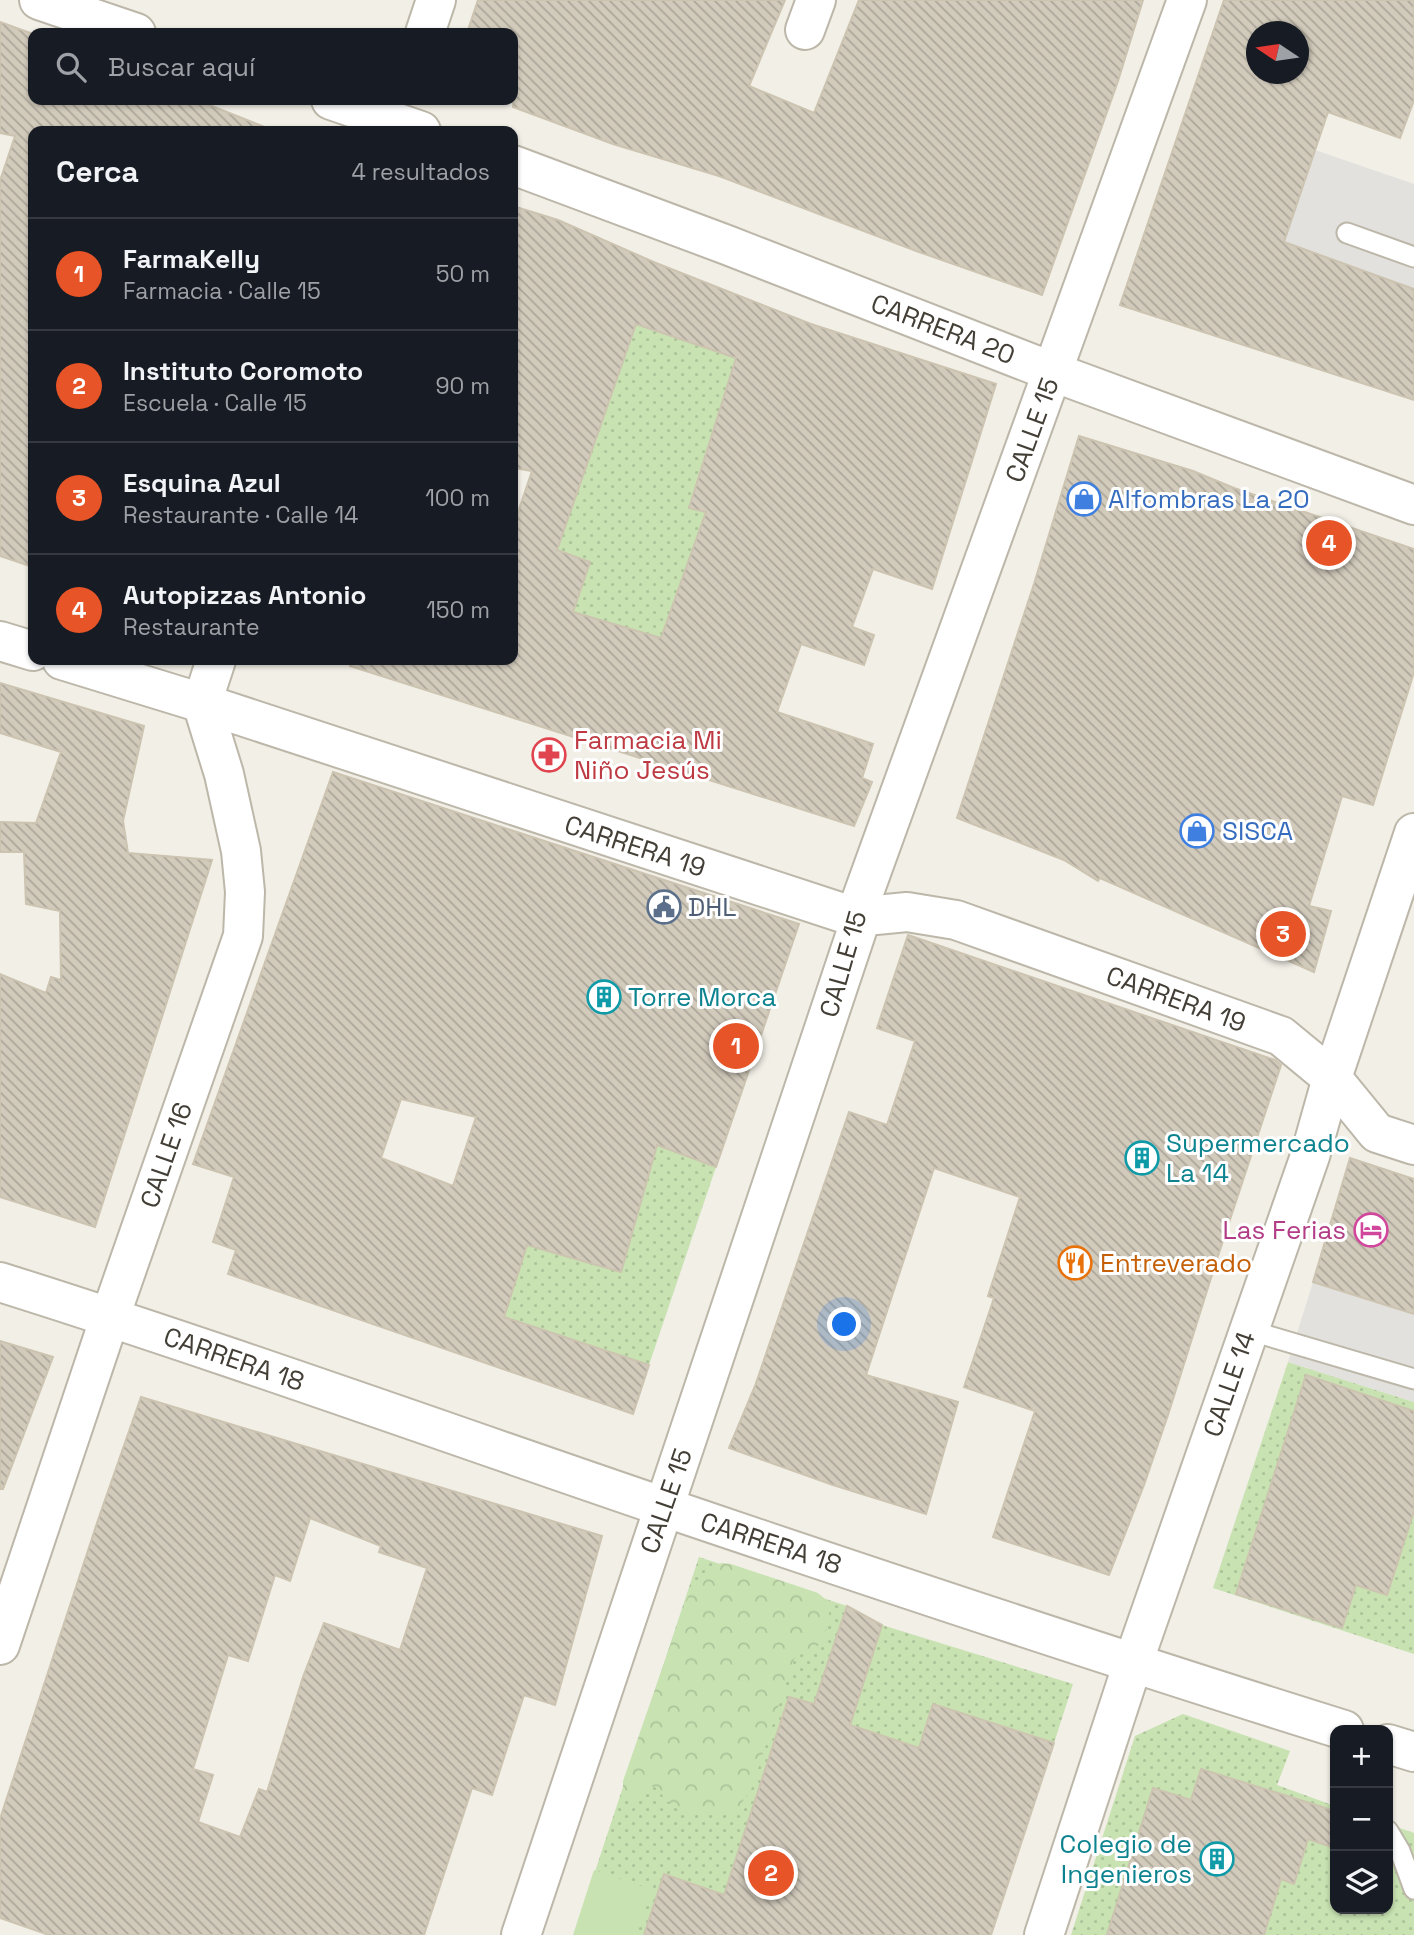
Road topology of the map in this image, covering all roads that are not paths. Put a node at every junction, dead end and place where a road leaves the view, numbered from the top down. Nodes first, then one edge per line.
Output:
1 (39, 0) edge
2 (436, 0) edge
3 (1187, 0) edge
4 (121, 28) edge
5 (427, 28) edge
6 (348, 105) edge
7 (403, 121) edge
8 (518, 167) edge
9 (1347, 233) dead end
10 (1414, 257) edge
11 (1053, 372) junction
12 (1414, 505) edge
13 (0, 640) edge
14 (28, 649) edge
15 (78, 665) edge
16 (214, 665) edge
17 (202, 703) junction
18 (1414, 834) edge
19 (855, 917) junction
20 (1332, 1078) junction
21 (1414, 1146) edge
22 (0, 1282) edge
23 (110, 1317) junction
24 (1248, 1330) junction
25 (1414, 1379) edge
26 (664, 1507) junction
27 (0, 1645) edge
28 (1133, 1663) junction
29 (1330, 1731) edge
30 (1393, 1746) edge
31 (1414, 1752) edge
32 (1393, 1839) edge
33 (1414, 1889) edge
34 (521, 1935) edge
35 (1044, 1935) edge

1 - 4 street
2 - 5 street
3 - 11 street, CALLE 15
6 - 7 street
8 - 11 street, CARRERA 20
9 - 10 lane
11 - 12 street, CARRERA 20
11 - 19 street, CALLE 15
13 - 14 street
15 - 17 street, CARRERA 19
16 - 17 street
17 - 19 street, CARRERA 19
17 - 23 street, CALLE 16
18 - 20 street, CALLE 14
19 - 20 street, CARRERA 19
19 - 26 street, CALLE 15
20 - 21 street, CARRERA 19
20 - 24 street, CALLE 14
22 - 23 street, CARRERA 18
23 - 26 street, CARRERA 18
23 - 27 street, CALLE 16
24 - 25 lane
24 - 28 street, CALLE 14
26 - 28 street, CARRERA 18
26 - 34 street, CALLE 15
28 - 29 street, CARRERA 18
28 - 35 street, CALLE 14
30 - 31 street
32 - 33 lane

